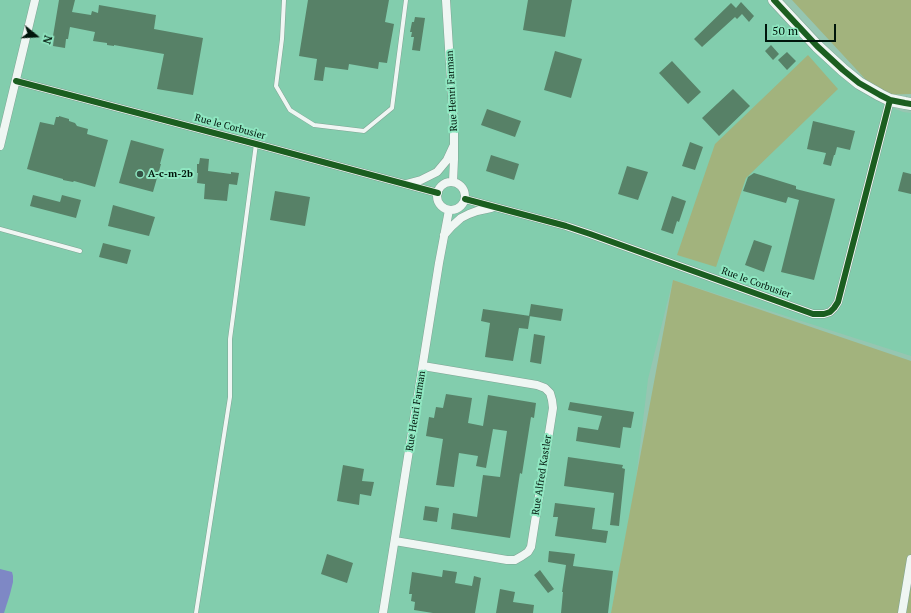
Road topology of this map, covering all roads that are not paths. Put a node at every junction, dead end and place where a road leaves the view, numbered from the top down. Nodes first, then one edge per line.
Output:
1 (36, 0) edge
2 (284, 0) edge
3 (406, 0) edge
4 (446, 0) edge
5 (774, 0) edge
6 (16, 81) junction
7 (890, 100) junction
8 (911, 104) edge
9 (256, 144) junction
10 (454, 144) junction
11 (0, 146) edge
12 (453, 182) junction
13 (405, 185) junction
14 (438, 193) junction
15 (465, 200) junction
16 (494, 208) junction
17 (448, 210) junction
18 (0, 229) edge
19 (444, 235) junction
20 (80, 251) dead end
21 (423, 366) junction
22 (395, 541) junction
23 (911, 559) edge
24 (196, 613) edge
25 (383, 613) edge
26 (902, 613) edge

1 - 6 street
2 - 3 lane
4 - 10 street, Rue Henri Farman
5 - 7 street
6 - 9 street, Rue le Corbusier
6 - 11 street
7 - 8 street
7 - 16 street, Rue le Corbusier
9 - 13 street, Rue le Corbusier
9 - 24 lane
10 - 12 street, Rue Henri Farman
10 - 13 street
12 - 14 street
12 - 15 street
13 - 14 street, Rue le Corbusier
14 - 17 street
15 - 16 street, Rue le Corbusier
15 - 17 street
16 - 19 street
17 - 19 street, Rue Henri Farman
18 - 20 lane
19 - 21 street, Rue Henri Farman
21 - 22 street, Rue Henri Farman
21 - 22 street, Rue Alfred Kastler
22 - 25 street, Rue Henri Farman
23 - 26 street

